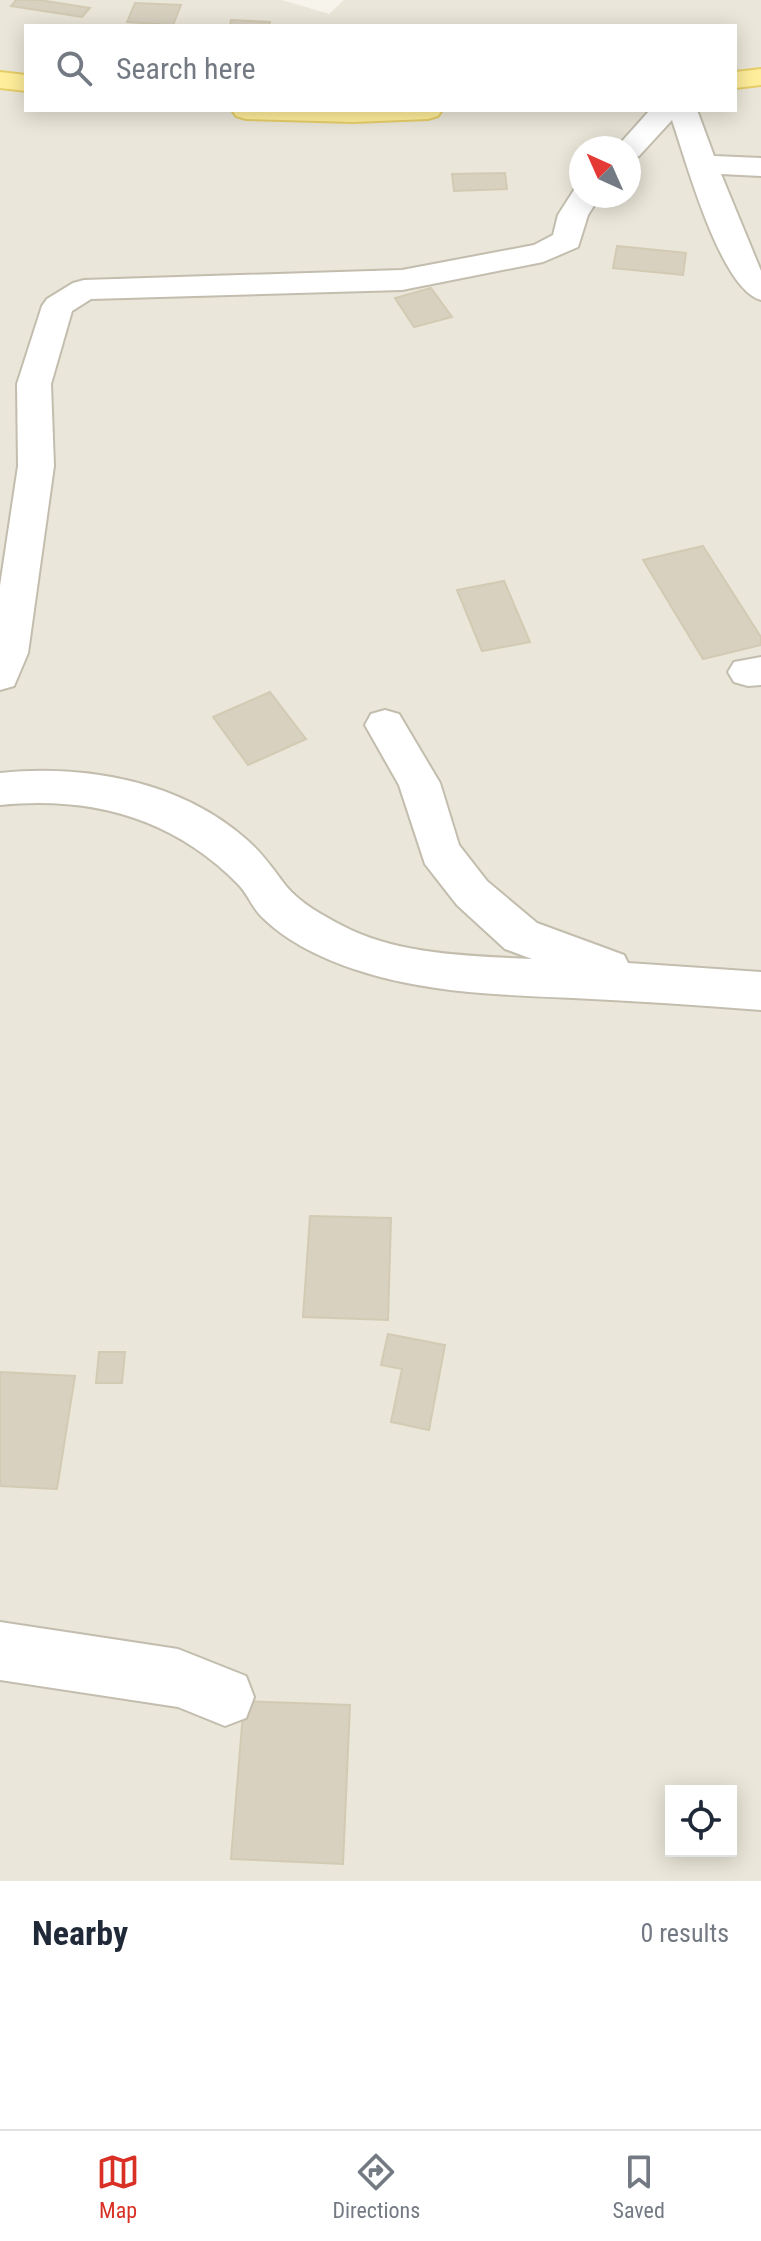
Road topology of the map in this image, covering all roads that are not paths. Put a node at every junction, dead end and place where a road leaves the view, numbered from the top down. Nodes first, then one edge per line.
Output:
1 (761, 77) edge
2 (0, 80) edge
3 (737, 80) edge
4 (24, 83) edge
5 (664, 112) edge
6 (684, 112) edge
7 (641, 137) edge
8 (703, 164) junction
9 (761, 167) edge
10 (577, 208) edge
11 (761, 290) edge
12 (0, 676) edge
13 (385, 725) dead end
14 (0, 789) edge
15 (664, 984) junction
16 (761, 991) edge
17 (0, 1651) edge
18 (225, 1697) dead end

1 - 3 main road
2 - 4 main road
5 - 7 street
6 - 8 street
8 - 9 street
8 - 11 street
10 - 12 street
13 - 15 street
14 - 15 street
15 - 16 street
17 - 18 street

